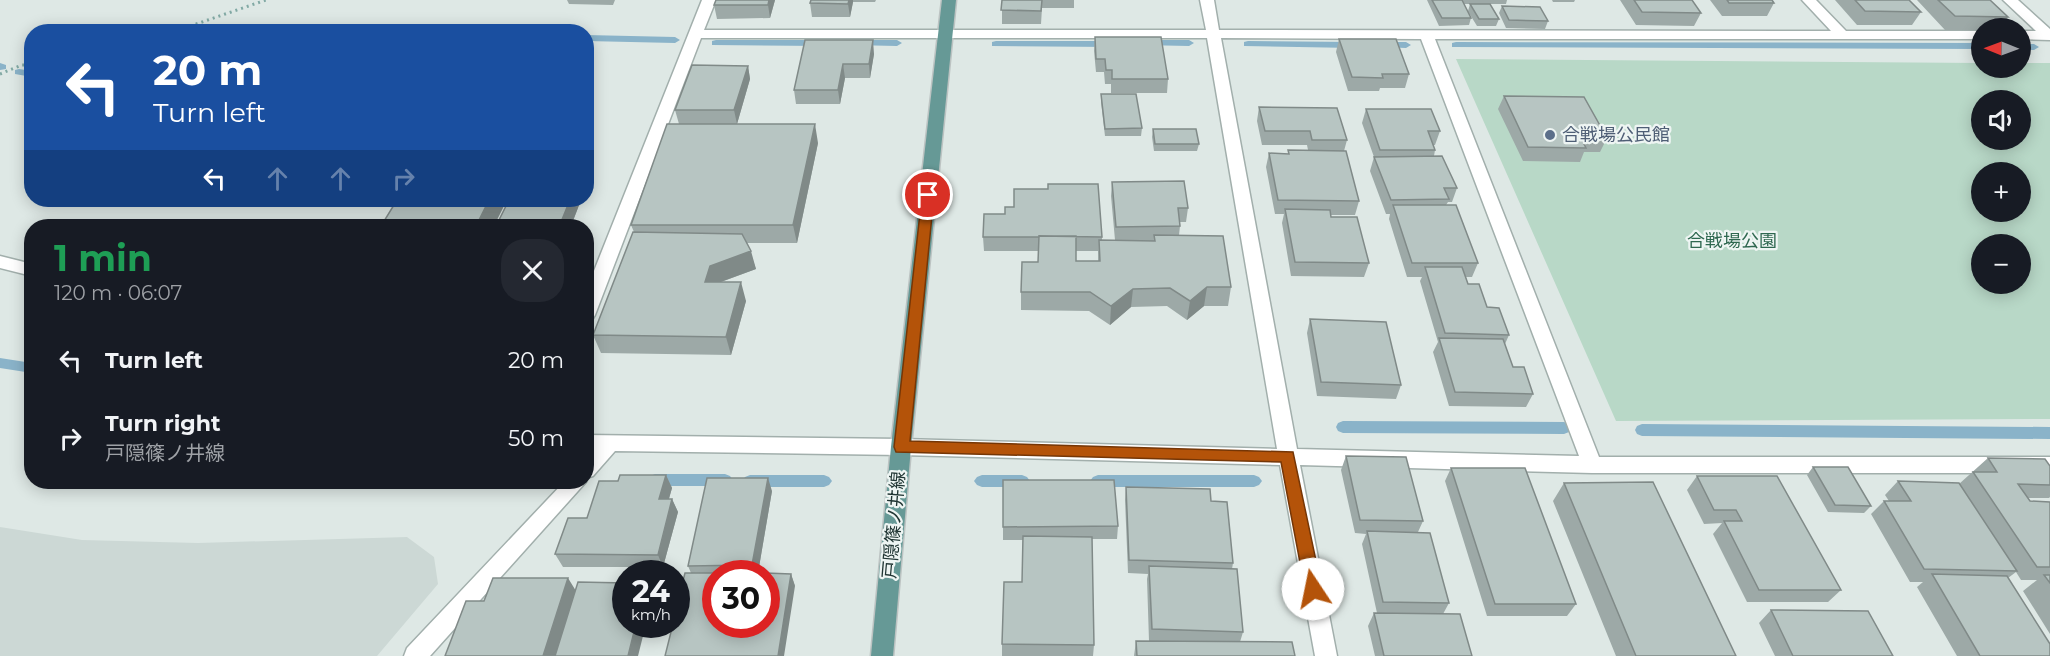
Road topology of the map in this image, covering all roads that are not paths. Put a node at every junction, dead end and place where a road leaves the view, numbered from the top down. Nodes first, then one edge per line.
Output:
1 (709, 0) edge
2 (949, 0) edge
3 (1207, 0) edge
4 (1809, 0) edge
5 (2010, 0) edge
6 (697, 34) junction
7 (1841, 34) junction
8 (945, 35) junction
9 (1214, 35) junction
10 (1971, 35) edge
11 (2031, 35) edge
12 (1427, 36) junction
13 (2050, 36) edge
14 (0, 262) edge
15 (24, 268) edge
16 (594, 295) edge
17 (594, 444) edge
18 (609, 445) junction
19 (902, 447) junction
20 (1288, 456) junction
21 (594, 461) edge
22 (1592, 465) junction
23 (2050, 465) edge
24 (570, 489) edge
25 (415, 656) edge
26 (882, 656) edge
27 (1326, 656) edge

1 - 6 street
2 - 8 main road, 戸隠篠ノ井線
3 - 9 street
4 - 7 street
5 - 13 street
6 - 8 street
6 - 16 street
7 - 10 street
7 - 12 street
8 - 9 street
8 - 19 main road, 戸隠篠ノ井線
9 - 12 street
9 - 20 street
11 - 13 street
12 - 22 street
14 - 15 street
17 - 18 street
18 - 19 street
18 - 21 street
19 - 20 street
19 - 26 main road, 戸隠篠ノ井線
20 - 22 street
20 - 27 street
22 - 23 street
24 - 25 street

